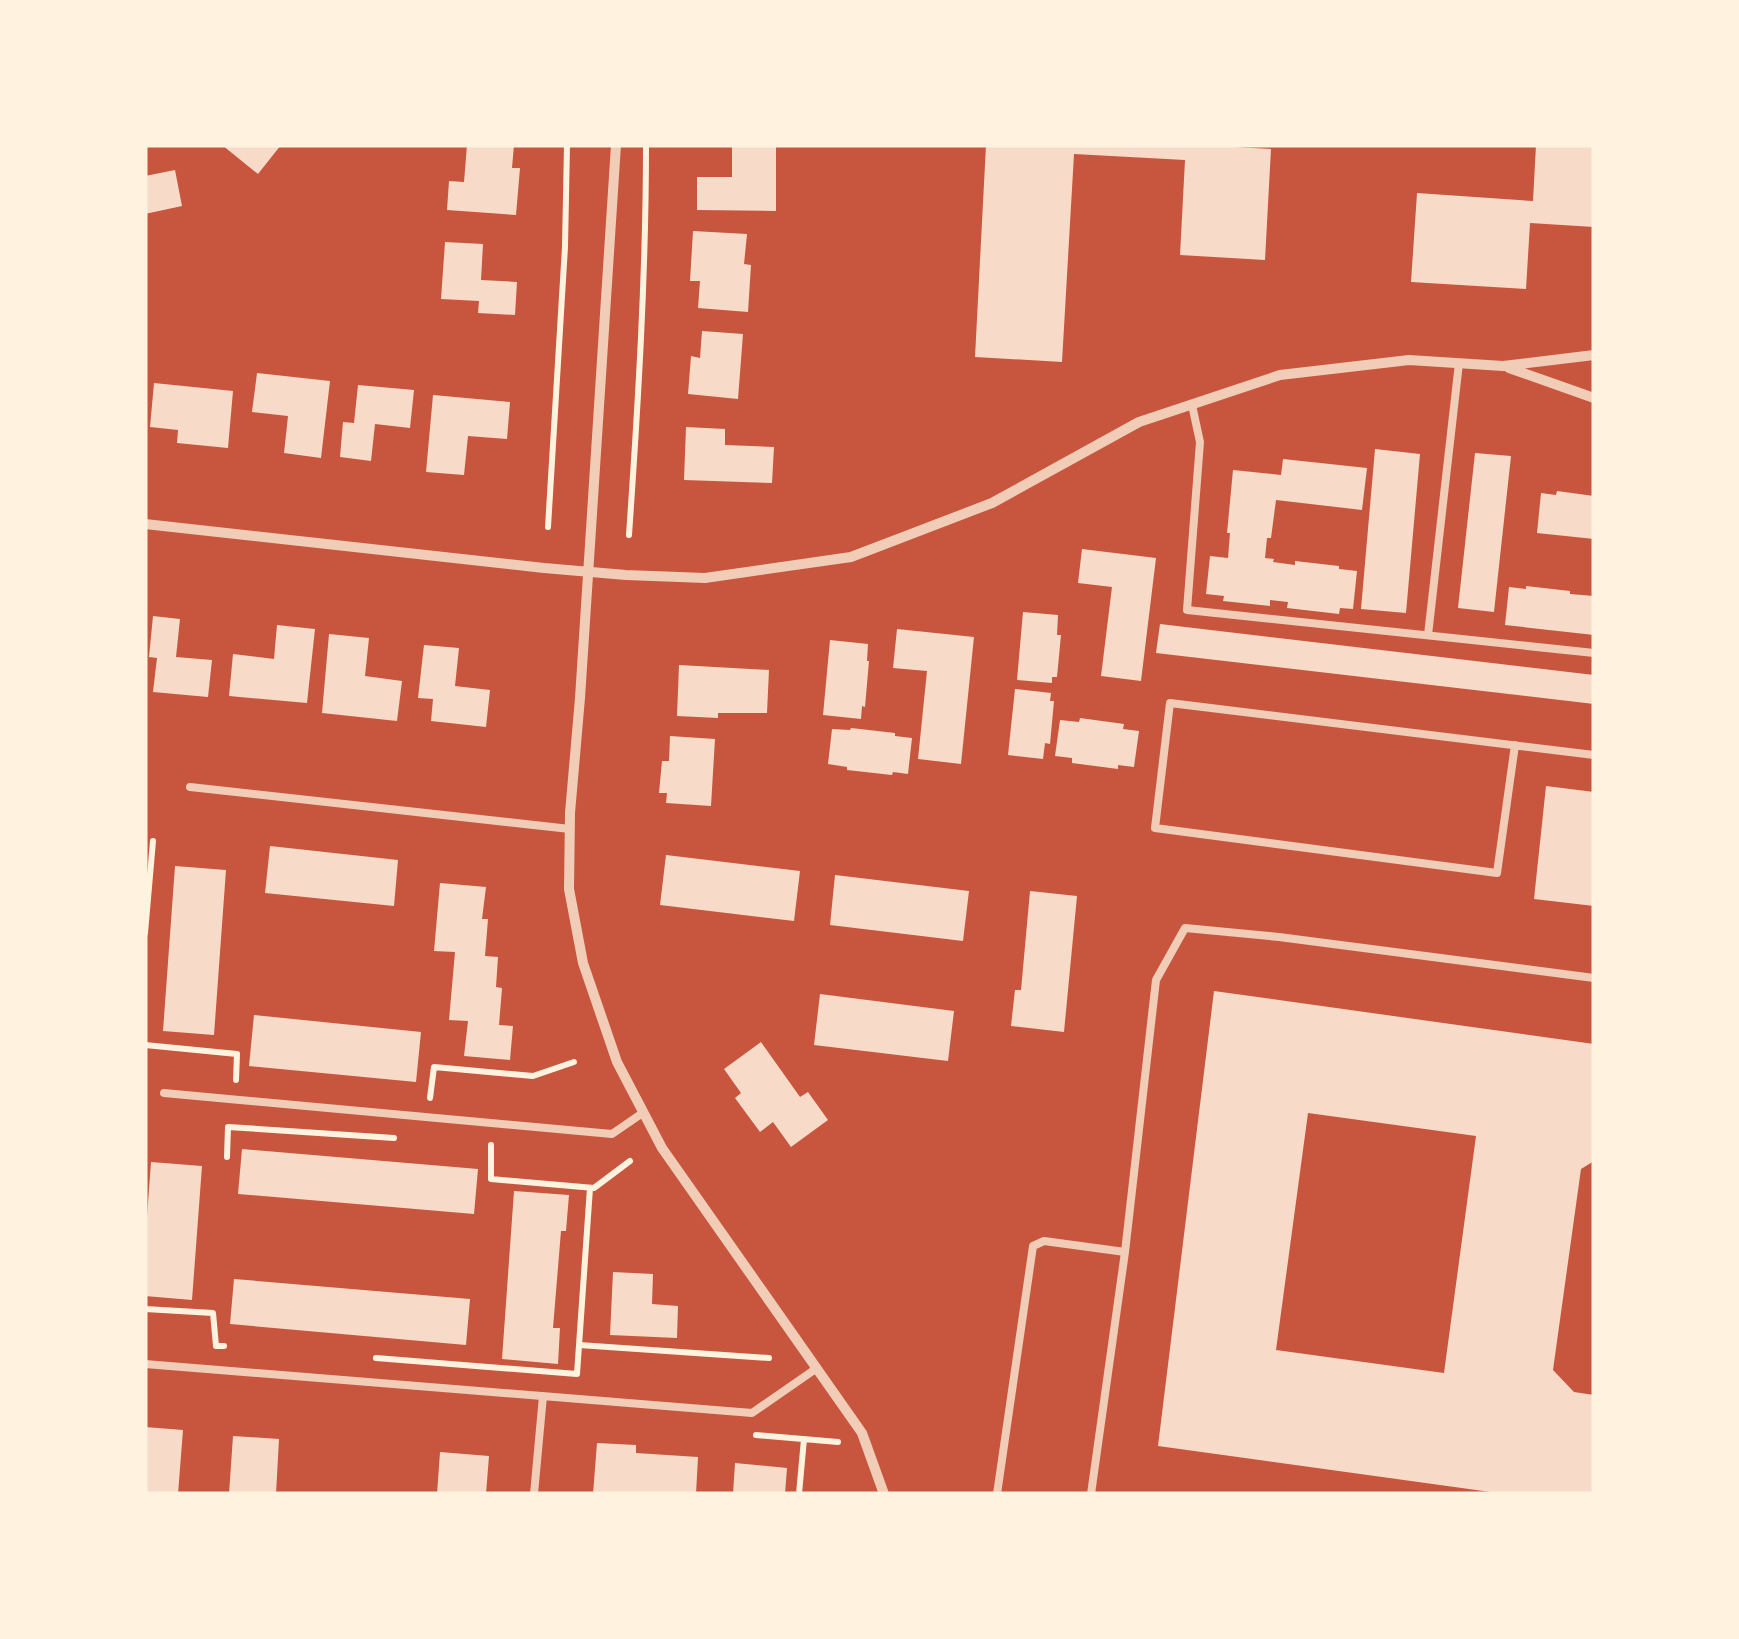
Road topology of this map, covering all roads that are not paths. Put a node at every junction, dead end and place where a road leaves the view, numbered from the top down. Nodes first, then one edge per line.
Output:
1 (616, 145) edge
2 (1594, 355) edge
3 (1459, 363) junction
4 (1503, 366) junction
5 (1594, 398) edge
6 (1192, 404) junction
7 (145, 524) edge
8 (587, 572) junction
9 (1428, 635) junction
10 (1594, 653) edge
11 (1515, 745) junction
12 (1594, 755) edge
13 (190, 787) dead end
14 (570, 829) junction
15 (1594, 978) edge
16 (164, 1093) dead end
17 (644, 1112) junction
18 (1125, 1252) junction
19 (145, 1364) edge
20 (817, 1368) junction
21 (544, 1396) junction
22 (534, 1494) edge
23 (884, 1494) edge
24 (997, 1494) edge
25 (1092, 1494) edge

1 - 8 street
2 - 4 street
3 - 4 street
3 - 6 street
3 - 9 lane
4 - 5 street
6 - 8 street
6 - 9 lane
7 - 8 street
8 - 14 street
9 - 10 lane
11 - 11 lane
11 - 12 lane
13 - 14 lane
14 - 17 street
15 - 18 lane
16 - 17 lane
17 - 20 street
18 - 24 lane
18 - 25 lane
19 - 21 lane
20 - 21 lane
20 - 23 street
21 - 22 lane

